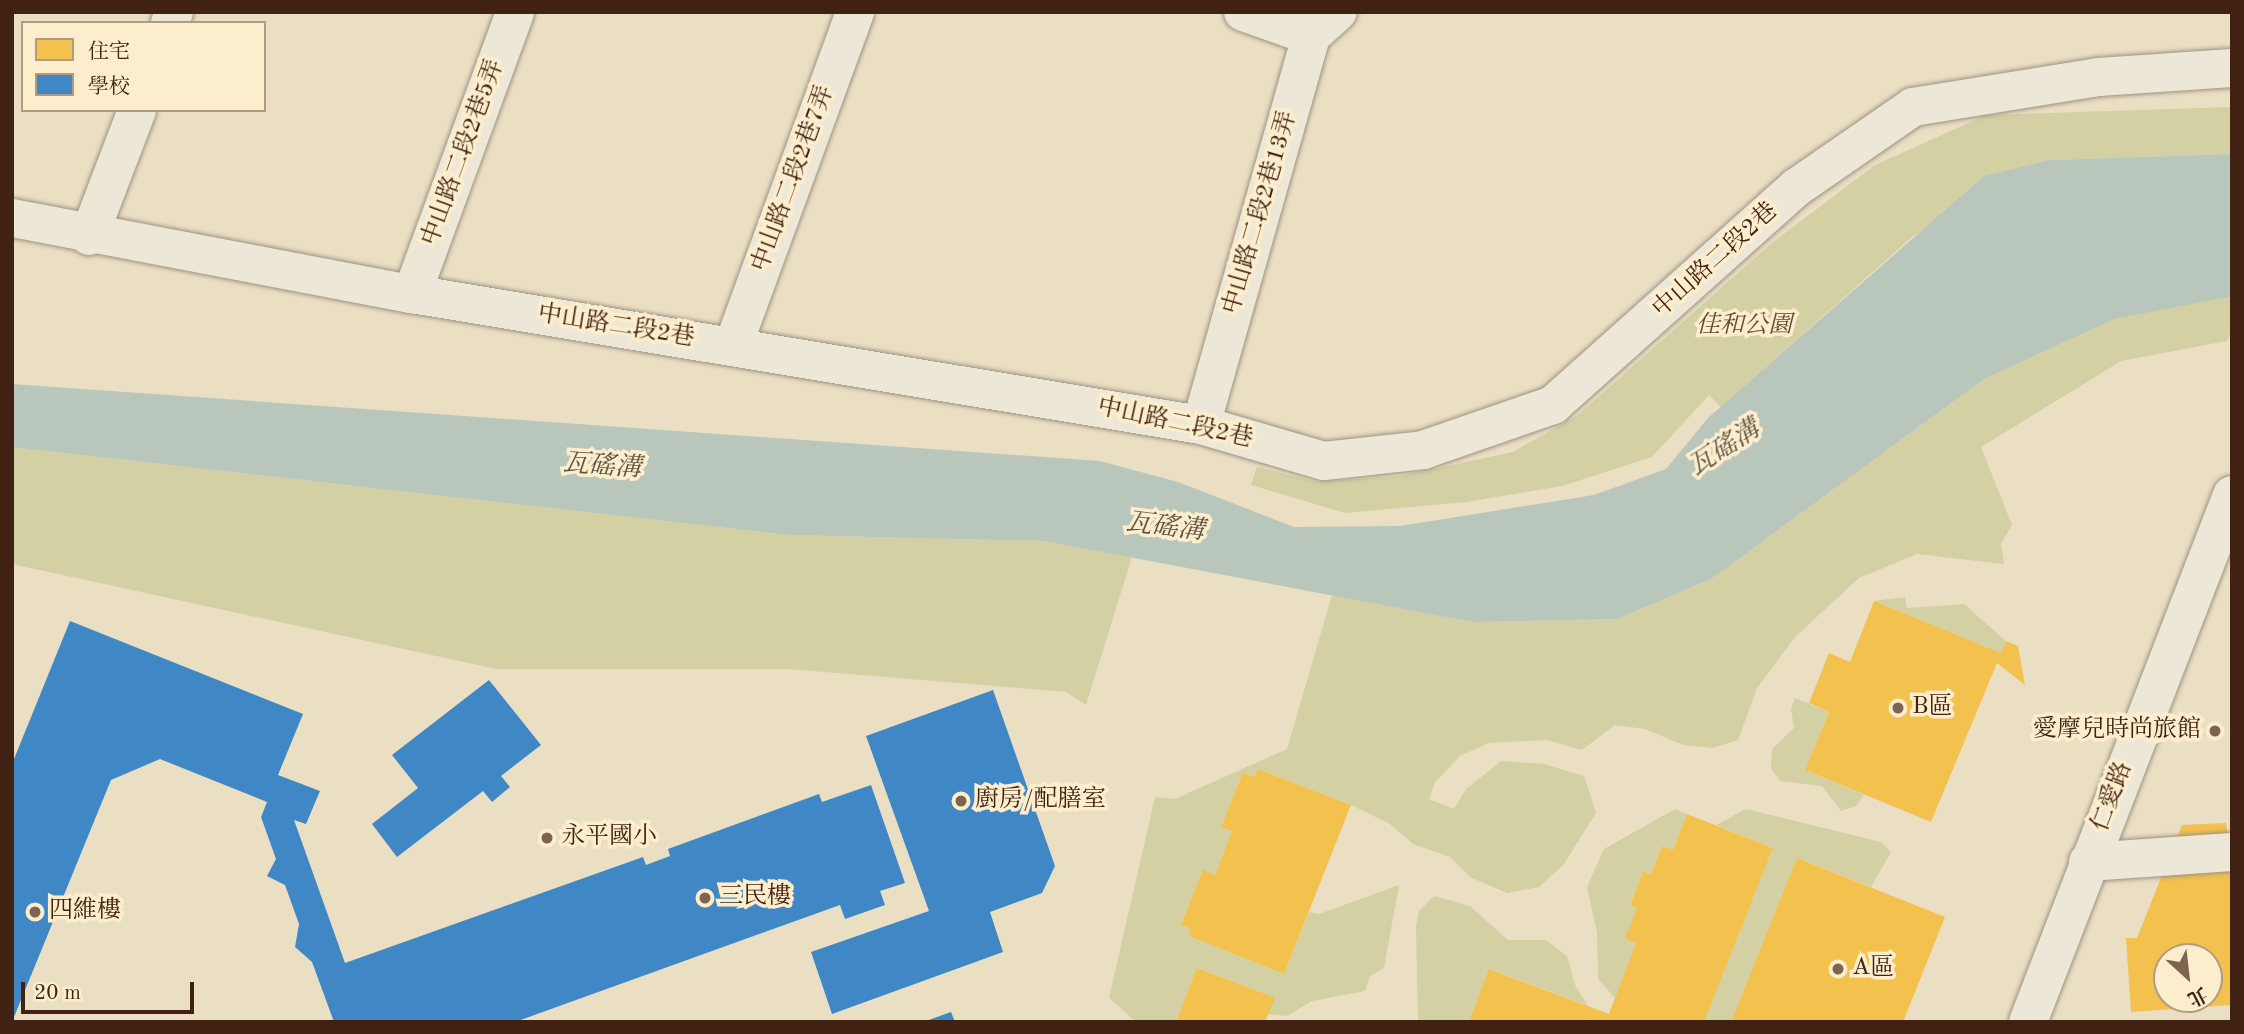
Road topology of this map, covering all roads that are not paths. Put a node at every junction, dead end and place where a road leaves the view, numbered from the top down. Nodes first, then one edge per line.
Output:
1 (515, 12) edge
2 (855, 12) edge
3 (1243, 12) edge
4 (1324, 24) edge
5 (2232, 68) edge
6 (136, 112) edge
7 (12, 218) edge
8 (89, 236) junction
9 (412, 294) junction
10 (733, 346) junction
11 (1201, 425) junction
12 (2232, 495) edge
13 (2232, 852) edge
14 (2088, 862) junction
15 (2028, 1022) edge

1 - 9 street, 中山路二段2巷5弄
2 - 10 street, 中山路二段2巷7弄
3 - 4 street
4 - 11 street, 中山路二段2巷13弄
5 - 11 street, 中山路二段2巷
6 - 8 street
7 - 8 street, 中山路二段2巷
8 - 9 street, 中山路二段2巷
9 - 10 street, 中山路二段2巷
10 - 11 street, 中山路二段2巷
12 - 14 street, 仁愛路
13 - 14 street
14 - 15 street, 仁愛路

